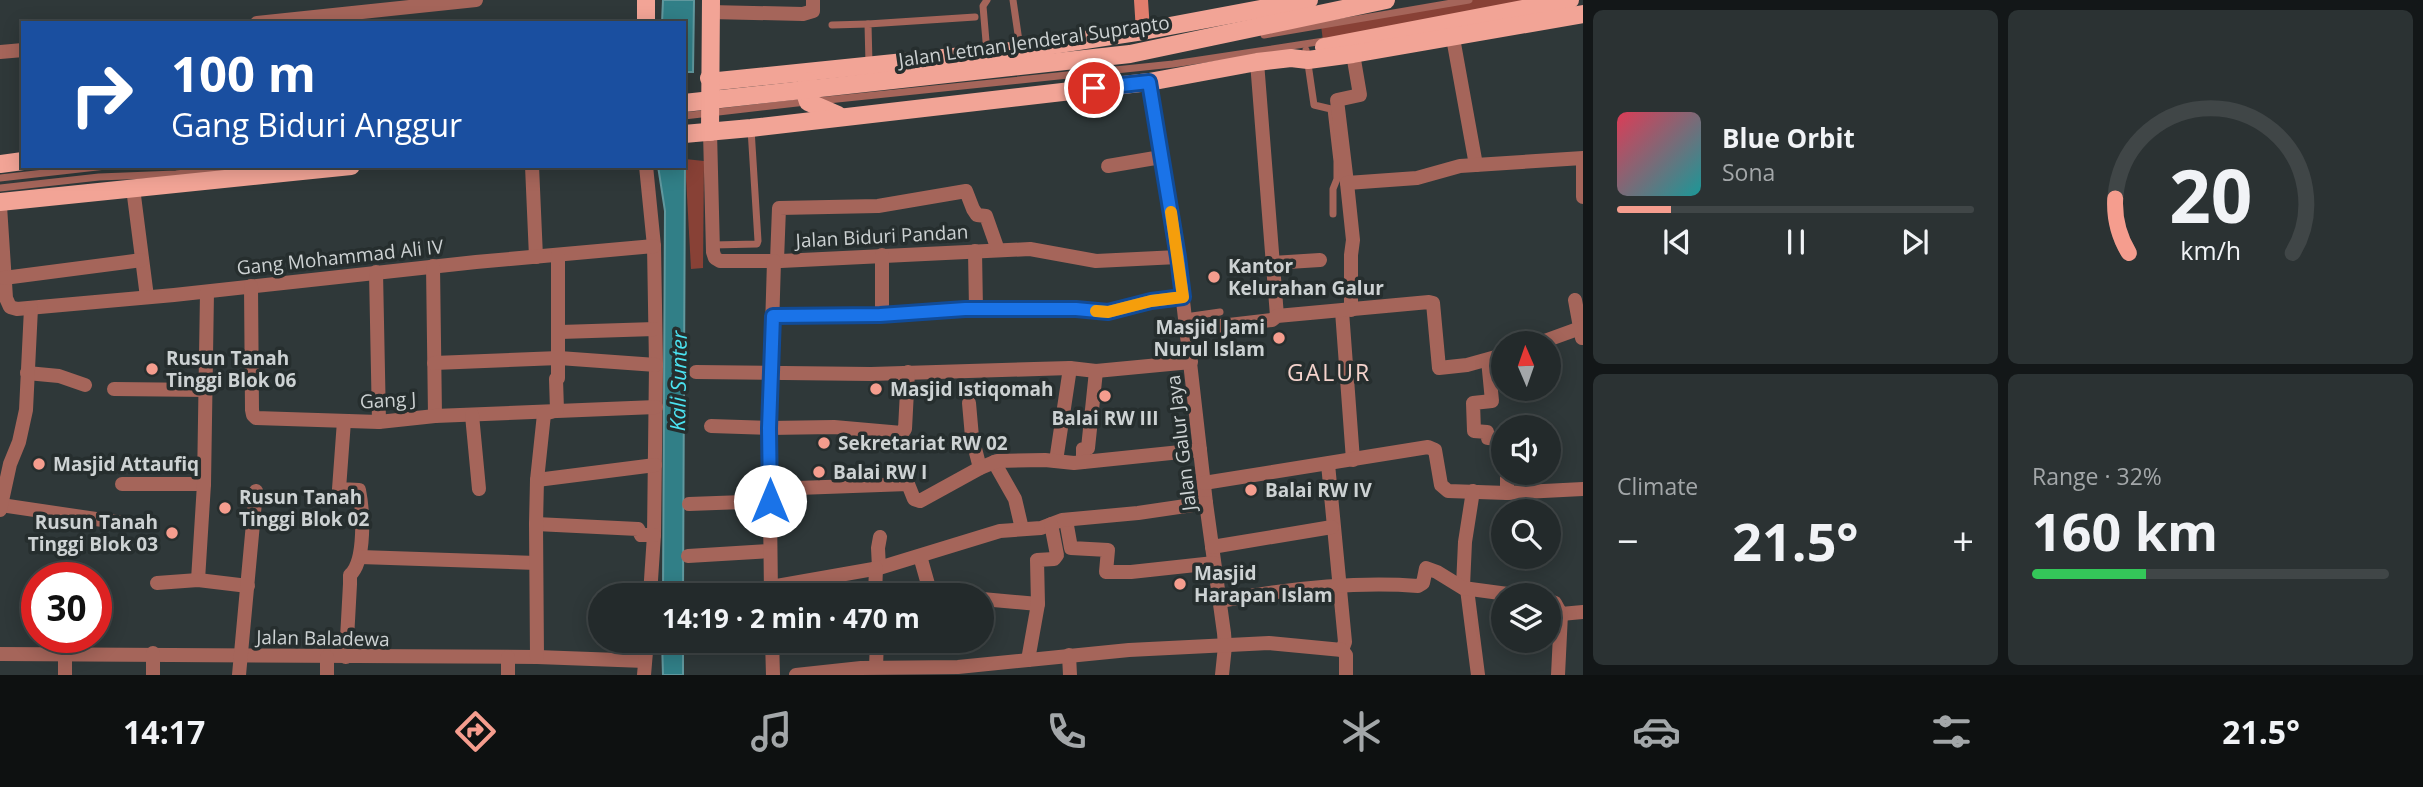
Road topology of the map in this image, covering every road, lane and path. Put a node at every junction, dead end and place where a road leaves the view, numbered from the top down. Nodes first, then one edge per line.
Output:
1 (476, 0) edge
2 (646, 0) edge
3 (813, 0) edge
4 (987, 0) edge
5 (1013, 0) edge
6 (1141, 0) edge
7 (1309, 0) edge
8 (1386, 0) edge
9 (1469, 0) edge
10 (1538, 0) edge
11 (1570, 0) edge
12 (710, 6) edge
13 (1244, 6) edge
14 (1583, 15) edge
15 (975, 16) dead end
16 (278, 21) edge
17 (646, 21) edge
18 (868, 24) junction
19 (832, 25) dead end
20 (1143, 30) junction
21 (1453, 38) junction
22 (21, 50) edge
23 (1020, 50) junction
24 (0, 52) edge
25 (987, 53) junction
26 (1133, 54) junction
27 (1353, 54) junction
28 (1302, 56) junction
29 (1256, 62) junction
30 (869, 66) junction
31 (826, 71) junction
32 (709, 78) junction
33 (1149, 82) junction
34 (808, 102) junction
35 (686, 103) edge
36 (845, 116) junction
37 (686, 117) edge
38 (709, 123) junction
39 (751, 128) junction
40 (686, 133) edge
41 (1161, 157) junction
42 (1583, 158) edge
43 (21, 161) edge
44 (0, 164) edge
45 (1476, 165) junction
46 (1108, 166) dead end
47 (83, 168) edge
48 (233, 168) edge
49 (331, 168) edge
50 (532, 168) edge
51 (646, 168) edge
52 (0, 178) edge
53 (1347, 183) junction
54 (0, 188) edge
55 (133, 188) junction
56 (1583, 197) edge
57 (0, 204) edge
58 (1334, 214) dead end
59 (713, 245) junction
60 (654, 246) junction
61 (998, 250) junction
62 (975, 251) junction
63 (558, 255) junction
64 (882, 255) junction
65 (536, 257) junction
66 (1178, 257) junction
67 (142, 260) junction
68 (1320, 260) dead end
69 (775, 261) junction
70 (1272, 264) junction
71 (433, 266) junction
72 (376, 272) junction
73 (4, 278) junction
74 (251, 286) junction
75 (207, 292) junction
76 (1183, 297) junction
77 (146, 298) junction
78 (1575, 300) dead end
79 (31, 308) junction
80 (976, 309) junction
81 (1347, 310) junction
82 (1220, 312) dead end
83 (882, 314) junction
84 (773, 316) junction
85 (1277, 316) junction
86 (1185, 324) junction
87 (655, 329) junction
88 (1581, 331) edge
89 (560, 332) junction
90 (1561, 337) edge
91 (559, 358) junction
92 (1491, 359) edge
93 (1488, 360) junction
94 (1191, 362) junction
95 (434, 363) junction
96 (656, 365) junction
97 (1070, 368) junction
98 (1096, 371) junction
99 (695, 372) dead end
100 (772, 372) junction
101 (908, 372) junction
102 (27, 373) junction
103 (85, 385) dead end
104 (114, 389) dead end
105 (207, 390) junction
106 (969, 403) dead end
107 (656, 407) junction
108 (557, 410) junction
109 (472, 415) junction
110 (435, 416) junction
111 (344, 421) junction
112 (379, 422) junction
113 (711, 426) dead end
114 (769, 428) junction
115 (1491, 438) edge
116 (1200, 450) junction
117 (1353, 460) junction
118 (1056, 461) junction
119 (5, 462) edge
120 (1083, 462) junction
121 (1328, 464) junction
122 (655, 465) junction
123 (987, 465) junction
124 (537, 480) junction
125 (1204, 483) junction
126 (122, 484) dead end
127 (204, 484) junction
128 (1507, 485) edge
129 (480, 489) dead end
130 (1583, 489) edge
131 (256, 491) dead end
132 (1473, 491) junction
133 (1507, 493) junction
134 (770, 495) junction
135 (1206, 503) junction
136 (689, 504) dead end
137 (1, 508) edge
138 (1059, 522) junction
139 (130, 524) dead end
140 (536, 524) junction
141 (1332, 527) junction
142 (1022, 529) junction
143 (654, 535) junction
144 (880, 537) dead end
145 (1212, 547) junction
146 (770, 551) junction
147 (688, 556) dead end
148 (919, 556) junction
149 (360, 557) junction
150 (536, 563) junction
151 (1214, 563) junction
152 (878, 568) junction
153 (198, 580) junction
154 (157, 583) dead end
155 (651, 583) edge
156 (771, 583) edge
157 (808, 583) edge
158 (877, 583) edge
159 (927, 583) edge
160 (248, 586) junction
161 (1340, 586) junction
162 (1465, 588) junction
163 (1491, 592) edge
164 (994, 600) edge
165 (1220, 601) junction
166 (1038, 604) junction
167 (1583, 612) edge
168 (1561, 614) edge
169 (1225, 646) junction
170 (1342, 650) junction
171 (346, 651) junction
172 (240, 652) junction
173 (153, 653) junction
174 (772, 653) edge
175 (877, 653) edge
176 (1559, 653) edge
177 (0, 654) edge
178 (65, 654) junction
179 (1069, 655) junction
180 (327, 657) junction
181 (508, 657) junction
182 (537, 657) junction
183 (411, 658) junction
184 (1028, 660) junction
185 (645, 668) edge
186 (876, 671) edge
187 (65, 675) edge
188 (153, 675) edge
189 (239, 675) edge
190 (327, 675) edge
191 (411, 675) edge
192 (508, 675) edge
193 (773, 675) edge
194 (796, 675) edge
195 (1070, 675) edge
196 (1222, 675) edge
197 (1346, 675) edge
198 (1478, 675) edge
199 (1558, 675) edge

1 - 16 street
2 - 17 main road
3 - 12 street
4 - 25 lane
5 - 23 lane
6 - 20 street
7 - 13 main road, Jalan Letnan Jenderal Suprapto
8 - 26 main road, Jalan Letnan Jenderal Suprapto
9 - 26 lane
10 - 34 lane
11 - 28 main road
12 - 32 main road
13 - 20 main road, Jalan Letnan Jenderal Suprapto
14 - 21 main road
15 - 18 lane
18 - 19 lane
18 - 30 lane
20 - 23 main road, Jalan Letnan Jenderal Suprapto
21 - 27 main road
21 - 45 street
22 - 24 street
23 - 25 main road, Jalan Letnan Jenderal Suprapto
25 - 30 main road, Jalan Letnan Jenderal Suprapto
26 - 35 main road, Jalan Letnan Jenderal Suprapto
27 - 28 main road
27 - 53 street
28 - 29 main road
28 - 58 lane
29 - 33 main road
29 - 70 street
30 - 31 main road, Jalan Letnan Jenderal Suprapto
31 - 32 main road, Jalan Letnan Jenderal Suprapto
31 - 34 main road
32 - 38 main road
33 - 36 main road
33 - 41 street, Jalan Galur Jaya
34 - 36 main road
34 - 38 lane
36 - 39 main road
37 - 38 lane
38 - 39 main road
38 - 40 main road
38 - 59 street
39 - 59 lane
41 - 46 street
41 - 66 street, Jalan Galur Jaya
42 - 45 street
42 - 56 street
43 - 44 main road
45 - 53 street
47 - 52 lane
48 - 54 lane
49 - 55 main road
50 - 65 street
51 - 60 street
53 - 81 street
55 - 57 main road
55 - 67 street
57 - 73 street
59 - 69 street, Jalan Biduri Pandan
60 - 63 street, Gang Mohammad Ali IV
60 - 87 street
61 - 62 street, Jalan Biduri Pandan
61 - 66 street, Jalan Biduri Pandan
61 - 69 street
62 - 64 street, Jalan Biduri Pandan
62 - 80 street
63 - 65 street, Gang Mohammad Ali IV
63 - 89 street
64 - 69 street, Jalan Biduri Pandan
64 - 83 street
65 - 71 street, Gang Mohammad Ali IV
66 - 76 street, Jalan Galur Jaya
67 - 73 street
67 - 77 street
68 - 70 street
69 - 84 street
70 - 85 street
71 - 72 street, Gang Mohammad Ali IV
71 - 95 street
72 - 74 street, Gang Mohammad Ali IV
72 - 112 street
73 - 79 street
74 - 75 street, Gang Mohammad Ali IV
74 - 111 street, Gang J
75 - 77 street, Gang Mohammad Ali IV
75 - 105 street
76 - 80 street
76 - 86 street, Jalan Galur Jaya
77 - 79 street, Gang Mohammad Ali IV
78 - 88 street
79 - 102 street
80 - 83 street
81 - 85 street
81 - 93 street
81 - 117 street
82 - 86 lane
83 - 84 street
84 - 100 street
85 - 86 street
86 - 94 street, Jalan Galur Jaya
87 - 89 street
87 - 96 street
88 - 90 street
89 - 91 street
91 - 95 street
91 - 96 street
91 - 108 street
92 - 93 street
93 - 115 street
94 - 98 street
94 - 116 street, Jalan Galur Jaya
95 - 110 street
96 - 107 street
97 - 98 street
97 - 101 street
97 - 118 street
98 - 120 street
99 - 100 street
100 - 101 street
100 - 114 street
101 - 114 street
102 - 103 street
102 - 119 street
104 - 105 street
105 - 127 street
106 - 123 street
107 - 108 street, Gang J
107 - 122 street
108 - 109 street, Gang J
108 - 124 street
109 - 110 street, Gang J
109 - 129 street
110 - 112 street, Gang J
111 - 112 street, Gang J
111 - 149 street
113 - 114 street
114 - 134 street
116 - 120 street
116 - 125 street, Jalan Galur Jaya
117 - 121 street
117 - 132 street
118 - 120 street
118 - 123 street
119 - 137 street
121 - 125 street
121 - 141 street
122 - 124 street
122 - 143 street
123 - 134 street
123 - 142 street
124 - 140 street
125 - 135 street, Jalan Galur Jaya
126 - 127 street
127 - 153 street
128 - 133 street
130 - 133 street
131 - 160 street
132 - 133 street
132 - 162 street
134 - 136 street
134 - 146 street
135 - 138 street
135 - 145 street, Jalan Galur Jaya
137 - 139 street
138 - 142 street
138 - 151 street
138 - 166 street
140 - 143 street
140 - 150 street
141 - 145 street
141 - 161 street
142 - 148 street
143 - 155 street
144 - 152 street
145 - 151 street, Jalan Galur Jaya
146 - 147 street
146 - 156 street
148 - 152 street
148 - 159 street
149 - 150 street
149 - 171 street
150 - 182 street
151 - 165 street, Jalan Galur Jaya
152 - 157 street
152 - 158 street
153 - 154 street
153 - 160 street
160 - 172 street
161 - 162 street
161 - 165 street
161 - 170 street
162 - 163 street
162 - 198 street
164 - 166 street
165 - 169 street, Jalan Galur Jaya
166 - 184 street
167 - 168 street
169 - 170 street
169 - 179 street
169 - 196 street, Jalan Galur Jaya
170 - 197 street
171 - 180 street, Jalan Baladewa
171 - 183 street, Jalan Baladewa
172 - 173 street, Jalan Baladewa
172 - 180 street, Jalan Baladewa
172 - 189 street
173 - 178 street, Jalan Baladewa
173 - 188 street
174 - 193 street
175 - 186 street
176 - 199 street
177 - 178 street, Jalan Baladewa
178 - 187 street
179 - 184 street
179 - 195 street
180 - 190 street
181 - 182 street, Jalan Baladewa
181 - 183 street, Jalan Baladewa
181 - 192 street
182 - 185 street, Jalan Baladewa
183 - 191 street
184 - 186 street
186 - 194 street

